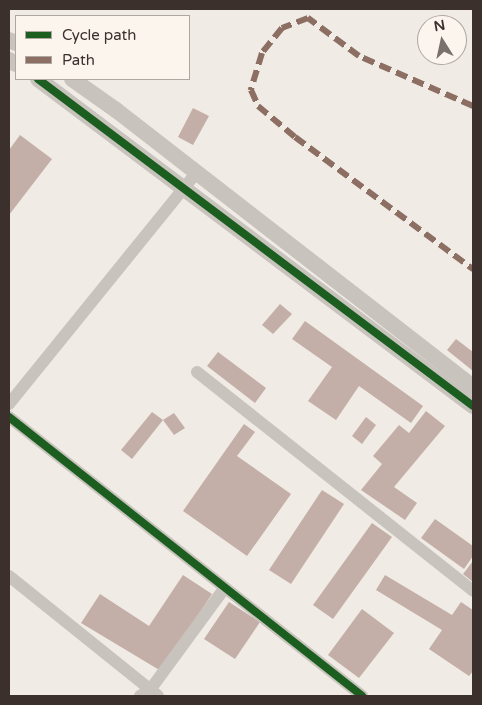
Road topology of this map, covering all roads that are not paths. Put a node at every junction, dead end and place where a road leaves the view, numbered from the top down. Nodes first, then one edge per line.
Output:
1 (39, 80) edge
2 (73, 80) edge
3 (196, 173) junction
4 (182, 186) junction
5 (197, 372) dead end
6 (473, 387) edge
7 (9, 404) edge
8 (473, 406) edge
9 (9, 417) edge
10 (9, 576) edge
11 (224, 589) junction
12 (473, 591) edge
13 (149, 694) edge
14 (362, 696) edge

1 - 4 street
2 - 3 street
3 - 4 street
3 - 6 street
4 - 7 street
4 - 8 street
5 - 12 street
9 - 11 street
10 - 13 street
11 - 13 street
11 - 14 street

